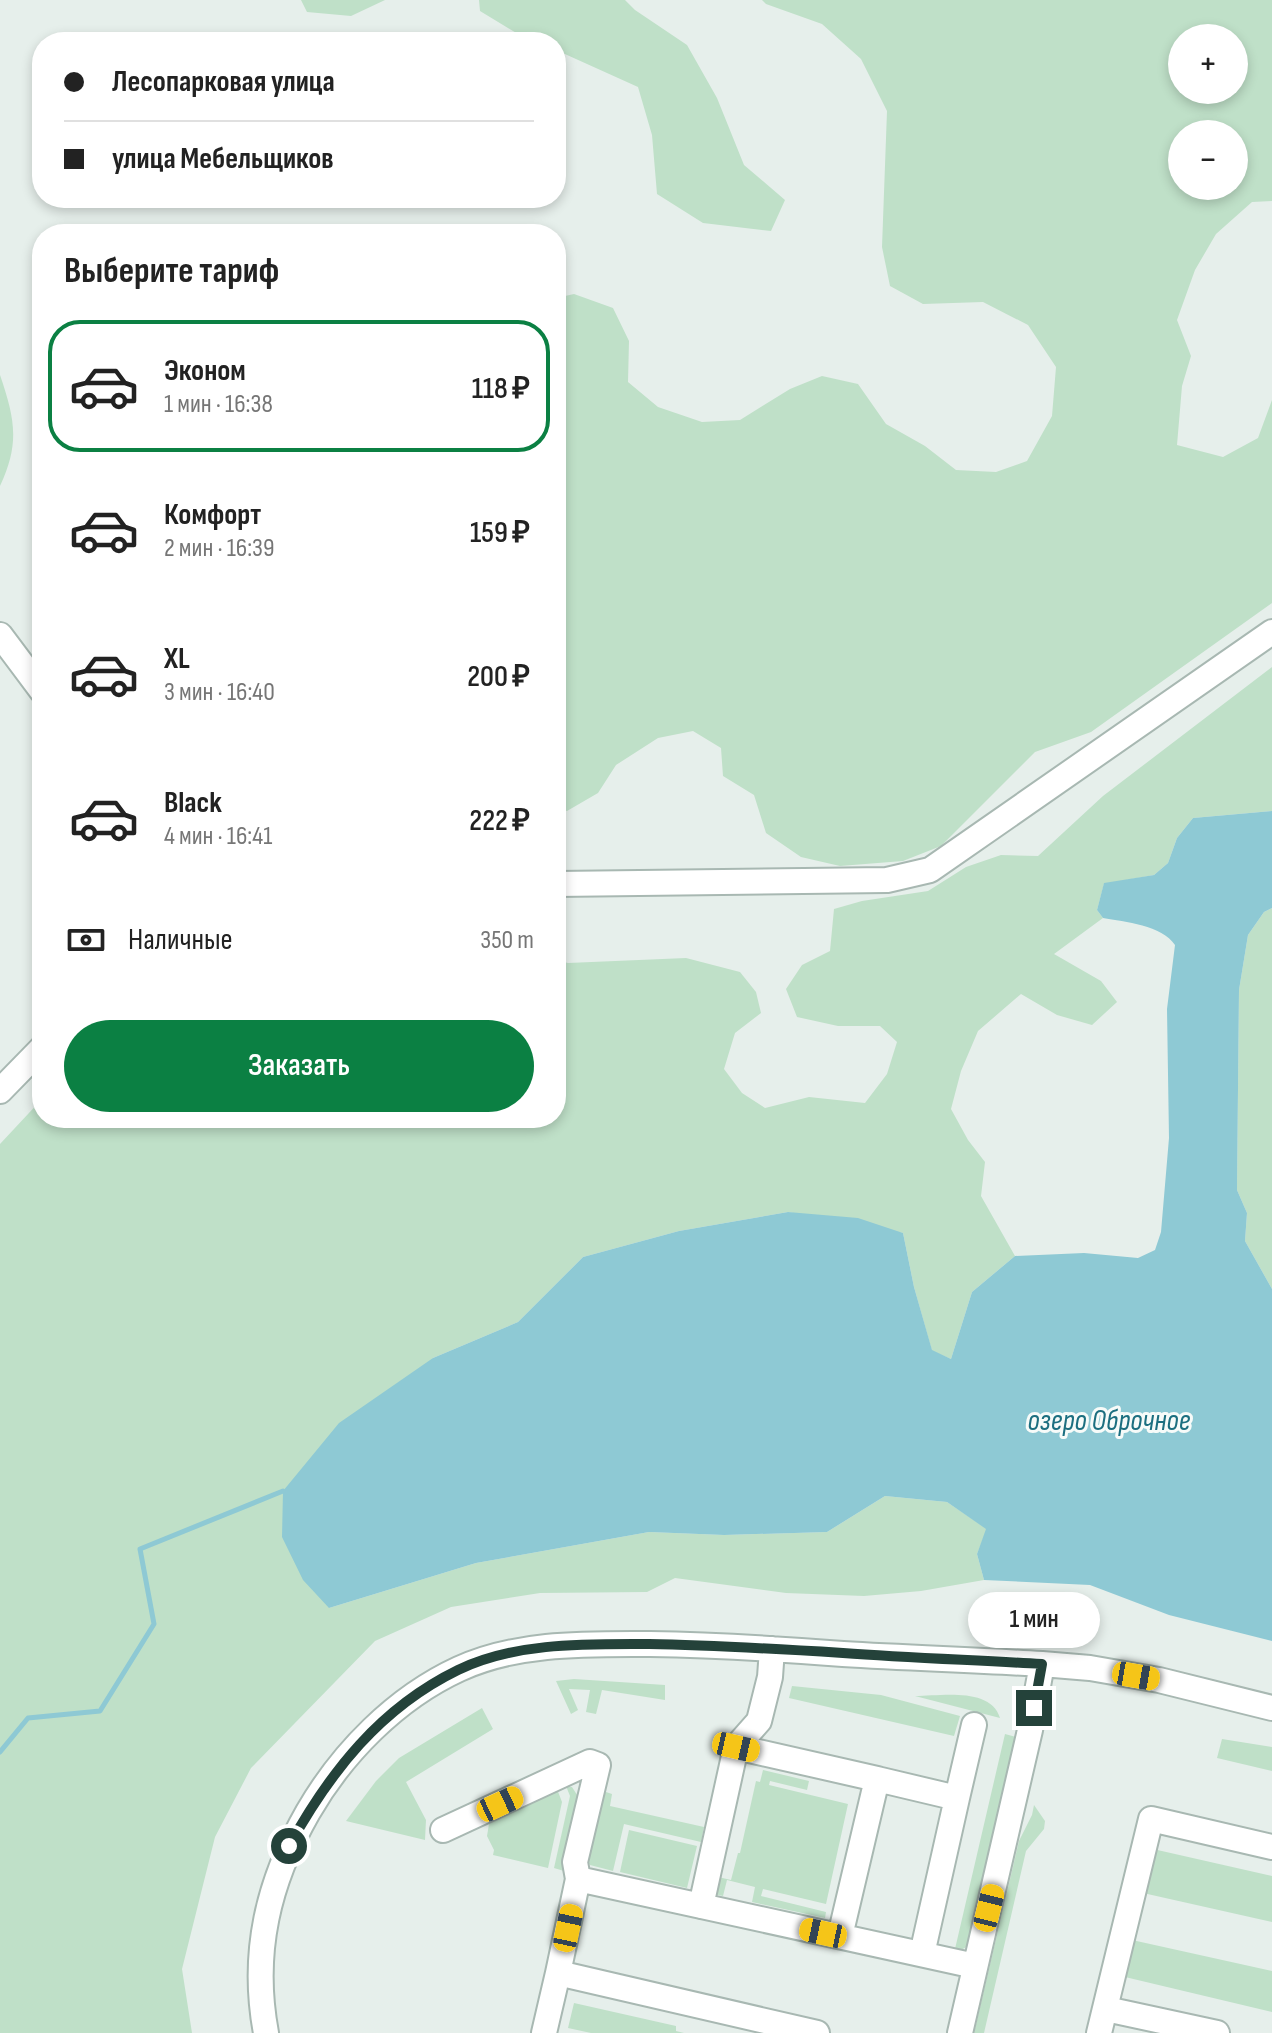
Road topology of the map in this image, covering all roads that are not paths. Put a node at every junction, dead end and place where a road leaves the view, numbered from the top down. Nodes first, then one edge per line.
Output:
1 (1272, 632) edge
2 (0, 635) edge
3 (32, 678) edge
4 (566, 884) edge
5 (32, 1058) edge
6 (0, 1091) edge
7 (772, 1649) junction
8 (1042, 1664) junction
9 (1272, 1708) edge
10 (974, 1725) dead end
11 (736, 1747) junction
12 (877, 1779) junction
13 (957, 1798) junction
14 (443, 1830) dead end
15 (1272, 1847) edge
16 (578, 1879) junction
17 (701, 1906) junction
18 (840, 1936) junction
19 (922, 1954) junction
20 (975, 1966) junction
21 (558, 1973) junction
22 (1106, 2009) junction
23 (266, 2033) edge
24 (544, 2033) edge
25 (817, 2033) edge
26 (960, 2033) edge
27 (1099, 2033) edge
28 (1217, 2033) edge

1 - 4 street
2 - 3 street
5 - 6 street
7 - 8 street
7 - 11 street
7 - 23 street
8 - 9 street
8 - 20 street
10 - 13 street
11 - 12 street
11 - 17 street
12 - 13 street
12 - 18 street
13 - 19 street
14 - 16 street
15 - 22 street
16 - 17 street
16 - 21 street
17 - 18 street
18 - 19 street
19 - 20 street
20 - 26 street
21 - 24 street
21 - 25 street
22 - 27 street
22 - 28 street

